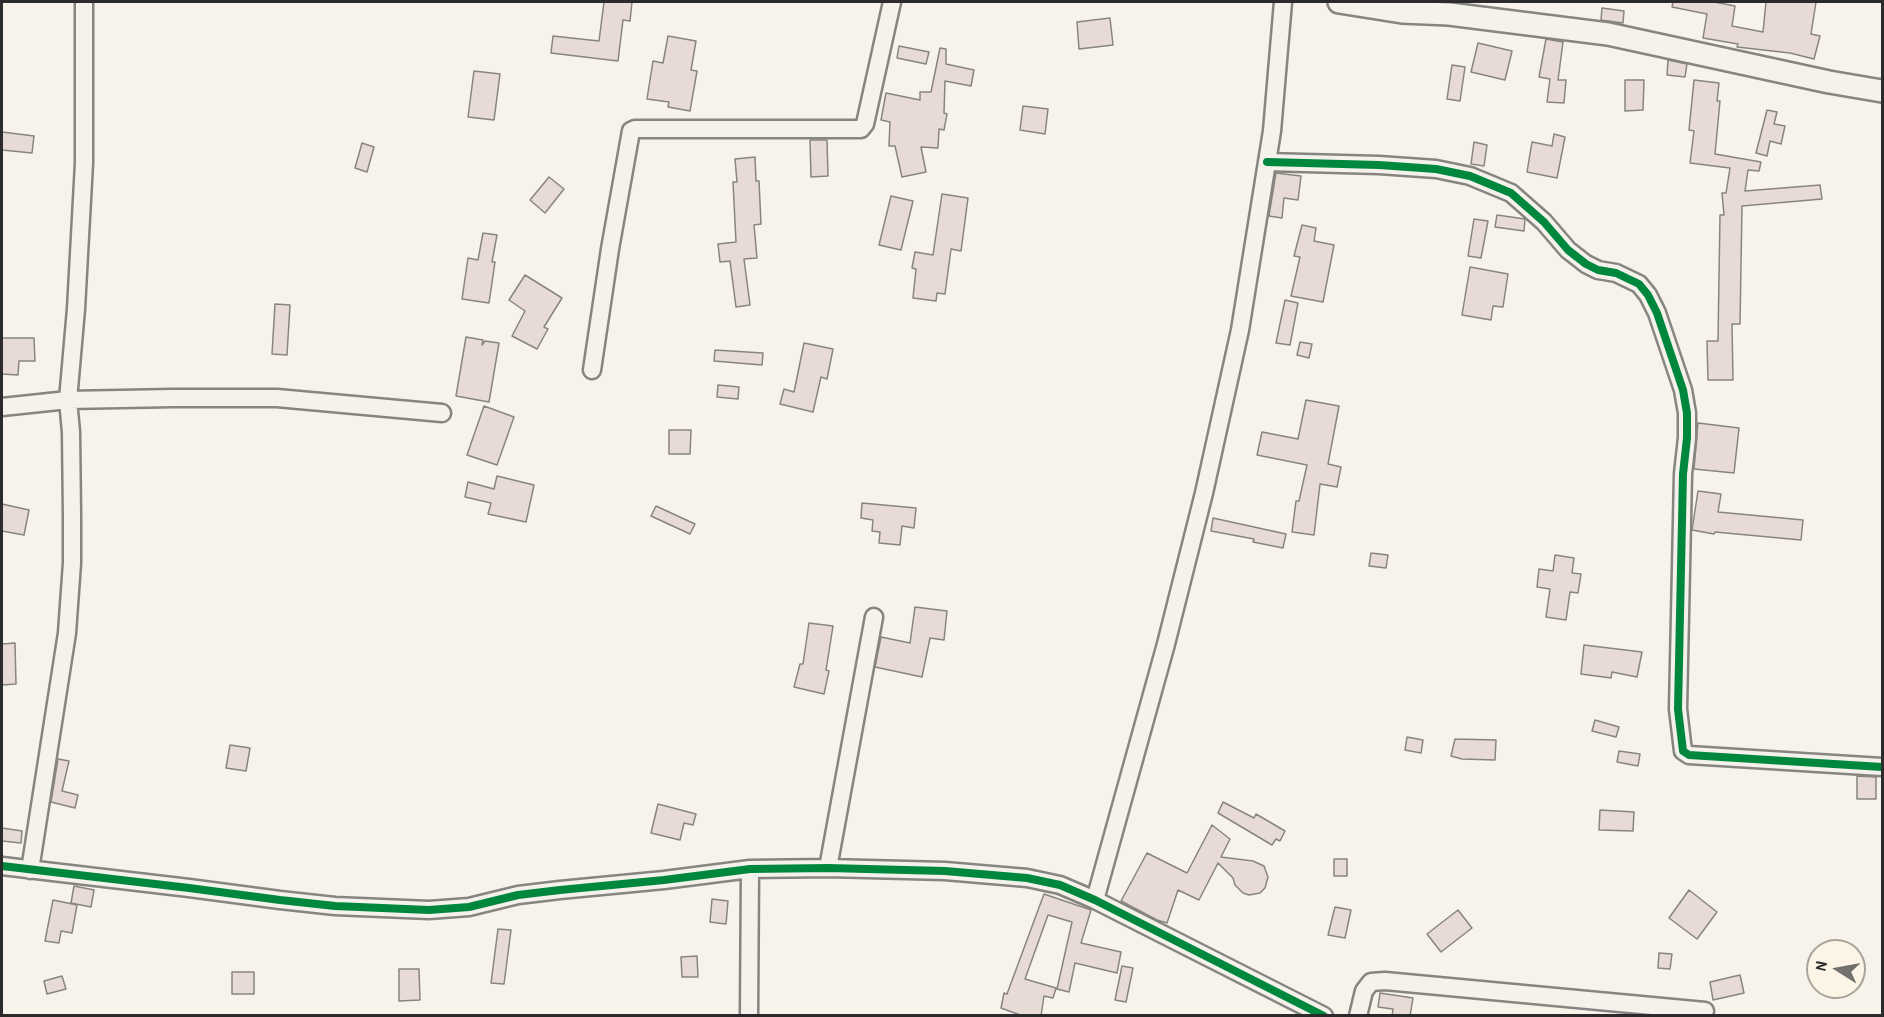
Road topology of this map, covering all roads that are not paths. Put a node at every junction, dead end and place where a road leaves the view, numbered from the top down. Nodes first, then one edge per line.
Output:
1 (84, 2) edge
2 (892, 2) edge
3 (1283, 2) edge
4 (1339, 2) edge
5 (1882, 91) edge
6 (1267, 162) junction
7 (592, 370) dead end
8 (68, 400) junction
9 (2, 408) edge
10 (442, 413) dead end
11 (874, 617) dead end
12 (1882, 767) edge
13 (2, 866) edge
14 (828, 868) junction
15 (750, 869) junction
16 (30, 870) junction
17 (1095, 900) junction
18 (1705, 1011) dead end
19 (749, 1016) edge
20 (1324, 1016) edge
21 (1358, 1016) edge

1 - 8 street
2 - 7 street
3 - 6 street
4 - 5 street
6 - 12 street
6 - 17 street
8 - 9 street
8 - 10 street
8 - 16 street
11 - 14 street
13 - 16 street
14 - 15 street
14 - 17 street
15 - 16 street
15 - 19 street
17 - 20 street
18 - 21 street

